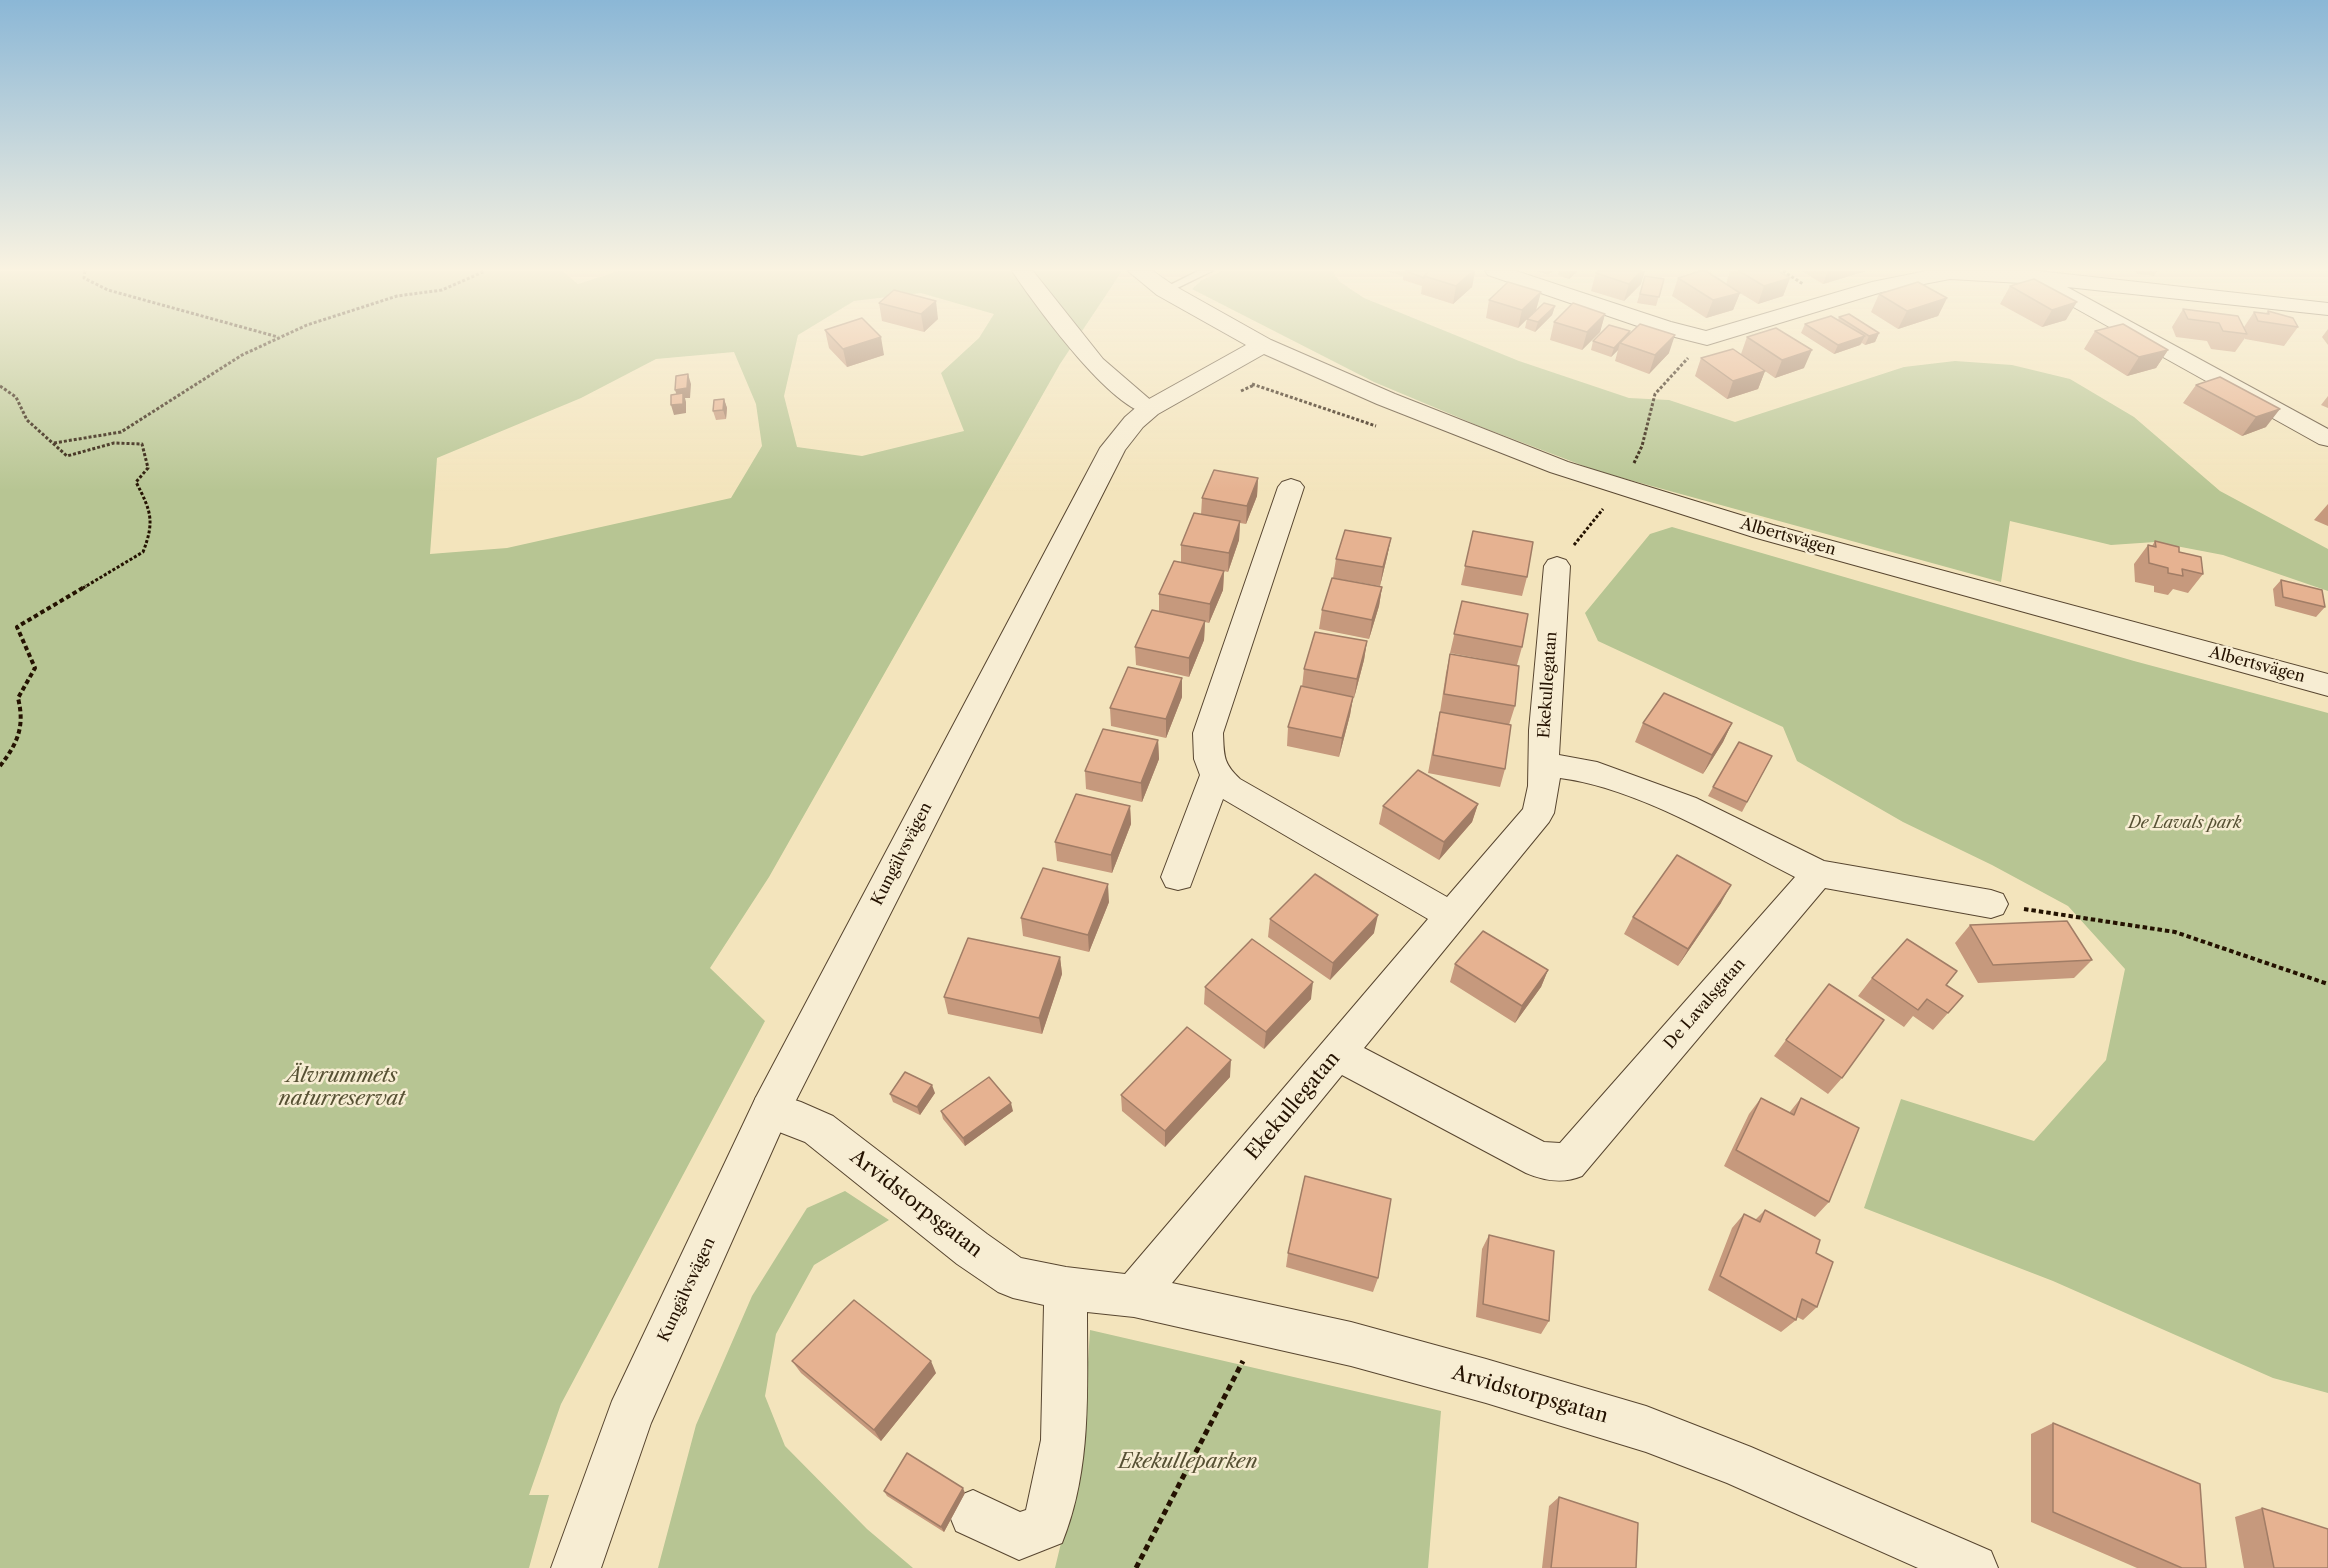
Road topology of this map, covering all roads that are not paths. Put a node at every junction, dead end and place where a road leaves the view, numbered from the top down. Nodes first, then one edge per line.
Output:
1 (1081, 344) edge
2 (2156, 344) edge
3 (1263, 345) joint
4 (1149, 409) junction
5 (2328, 439) edge
6 (1291, 487) dead end
7 (1557, 566) road end
8 (2328, 685) edge
9 (1545, 765) junction
10 (1216, 775) junction
11 (1818, 873) junction
12 (1178, 877) dead end
13 (1991, 904) road end
14 (1453, 917) junction
15 (1337, 1053) junction
16 (770, 1110) junction
17 (1066, 1288) junction
18 (1134, 1296) junction
19 (973, 1514) dead end
20 (576, 1568) edge
21 (1974, 1568) edge

1 - 4 street
2 - 5 street
3 - 4 street, Kungälvsvägen
3 - 8 street, Albertsvägen
4 - 16 street, Kungälvsvägen
6 - 10 street
7 - 9 street, Ekekullegatan
9 - 11 street
9 - 14 street, Ekekullegatan
10 - 12 street
10 - 14 street
11 - 13 street
11 - 15 street, De Lavalsgatan
14 - 15 street, Ekekullegatan
15 - 18 street, Ekekullegatan
16 - 17 street, Arvidstorpsgatan
16 - 20 street, Kungälvsvägen
17 - 18 street, Arvidstorpsgatan
17 - 19 street
18 - 21 street, Arvidstorpsgatan

